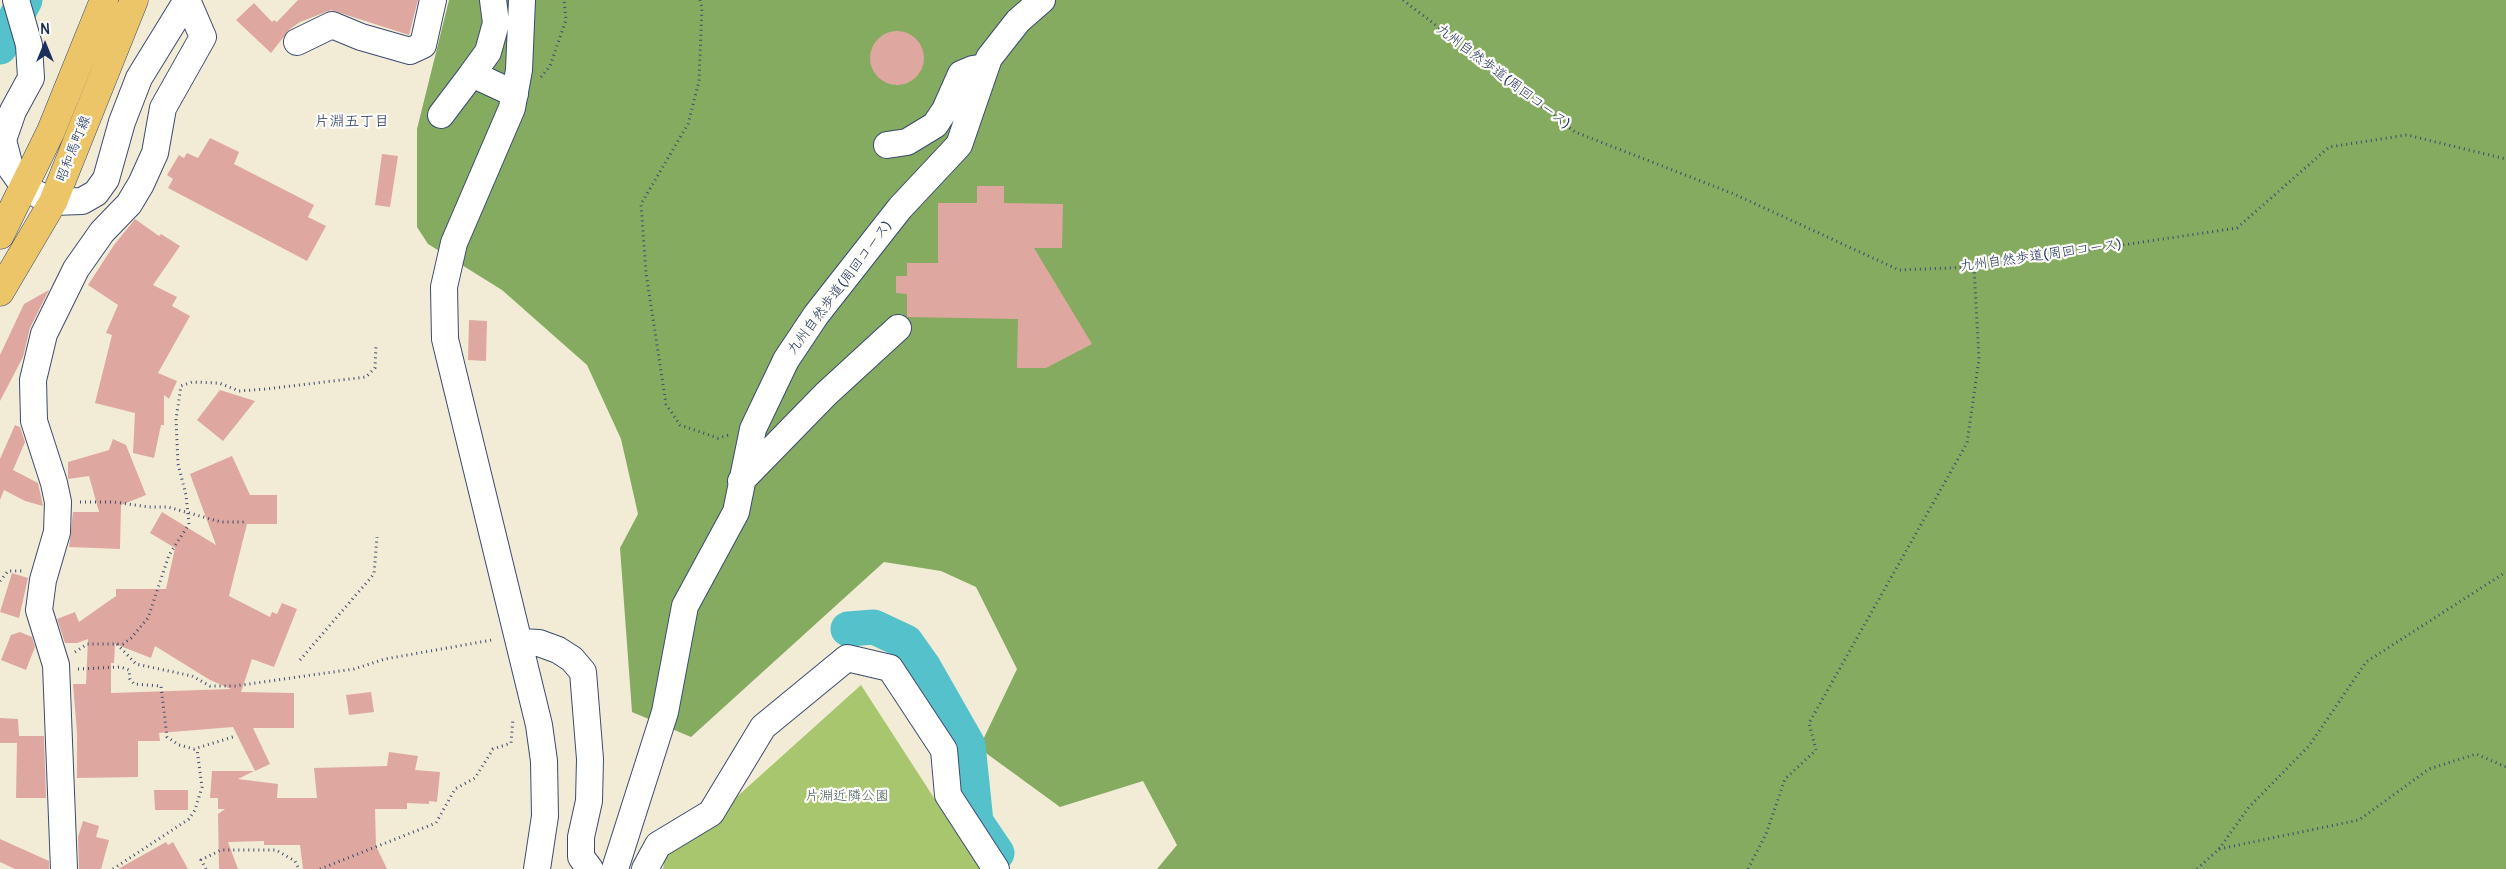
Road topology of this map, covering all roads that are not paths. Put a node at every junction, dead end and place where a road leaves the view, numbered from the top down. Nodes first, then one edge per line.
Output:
1 (16, 0) edge
2 (104, 0) edge
3 (134, 0) edge
4 (187, 0) edge
5 (433, 0) edge
6 (493, 0) edge
7 (522, 0) edge
8 (1042, 0) edge
9 (297, 42) dead end
10 (985, 67) junction
11 (472, 74) junction
12 (514, 94) junction
13 (441, 115) dead end
14 (887, 144) dead end
15 (25, 188) junction
16 (53, 202) junction
17 (0, 236) edge
18 (0, 292) edge
19 (898, 328) dead end
20 (741, 481) junction
21 (520, 642) junction
22 (64, 869) edge
23 (537, 869) edge
24 (590, 869) edge
25 (615, 869) edge
26 (645, 869) edge
27 (996, 869) edge

1 - 15 street
2 - 15 main road, 昭和馬町線
3 - 16 main road, 昭和馬町線
4 - 16 street
4 - 22 street
5 - 9 street
6 - 11 street
7 - 12 street
8 - 10 street, 九州自然歩道(周回コース)
10 - 14 street
10 - 20 street, 九州自然歩道(周回コース)
11 - 12 street
11 - 13 street
12 - 21 street
15 - 16 street
15 - 17 main road, 昭和馬町線
16 - 18 main road, 昭和馬町線
19 - 20 street
20 - 25 street, 九州自然歩道(周回コース)
21 - 23 street
21 - 24 street
26 - 27 street

